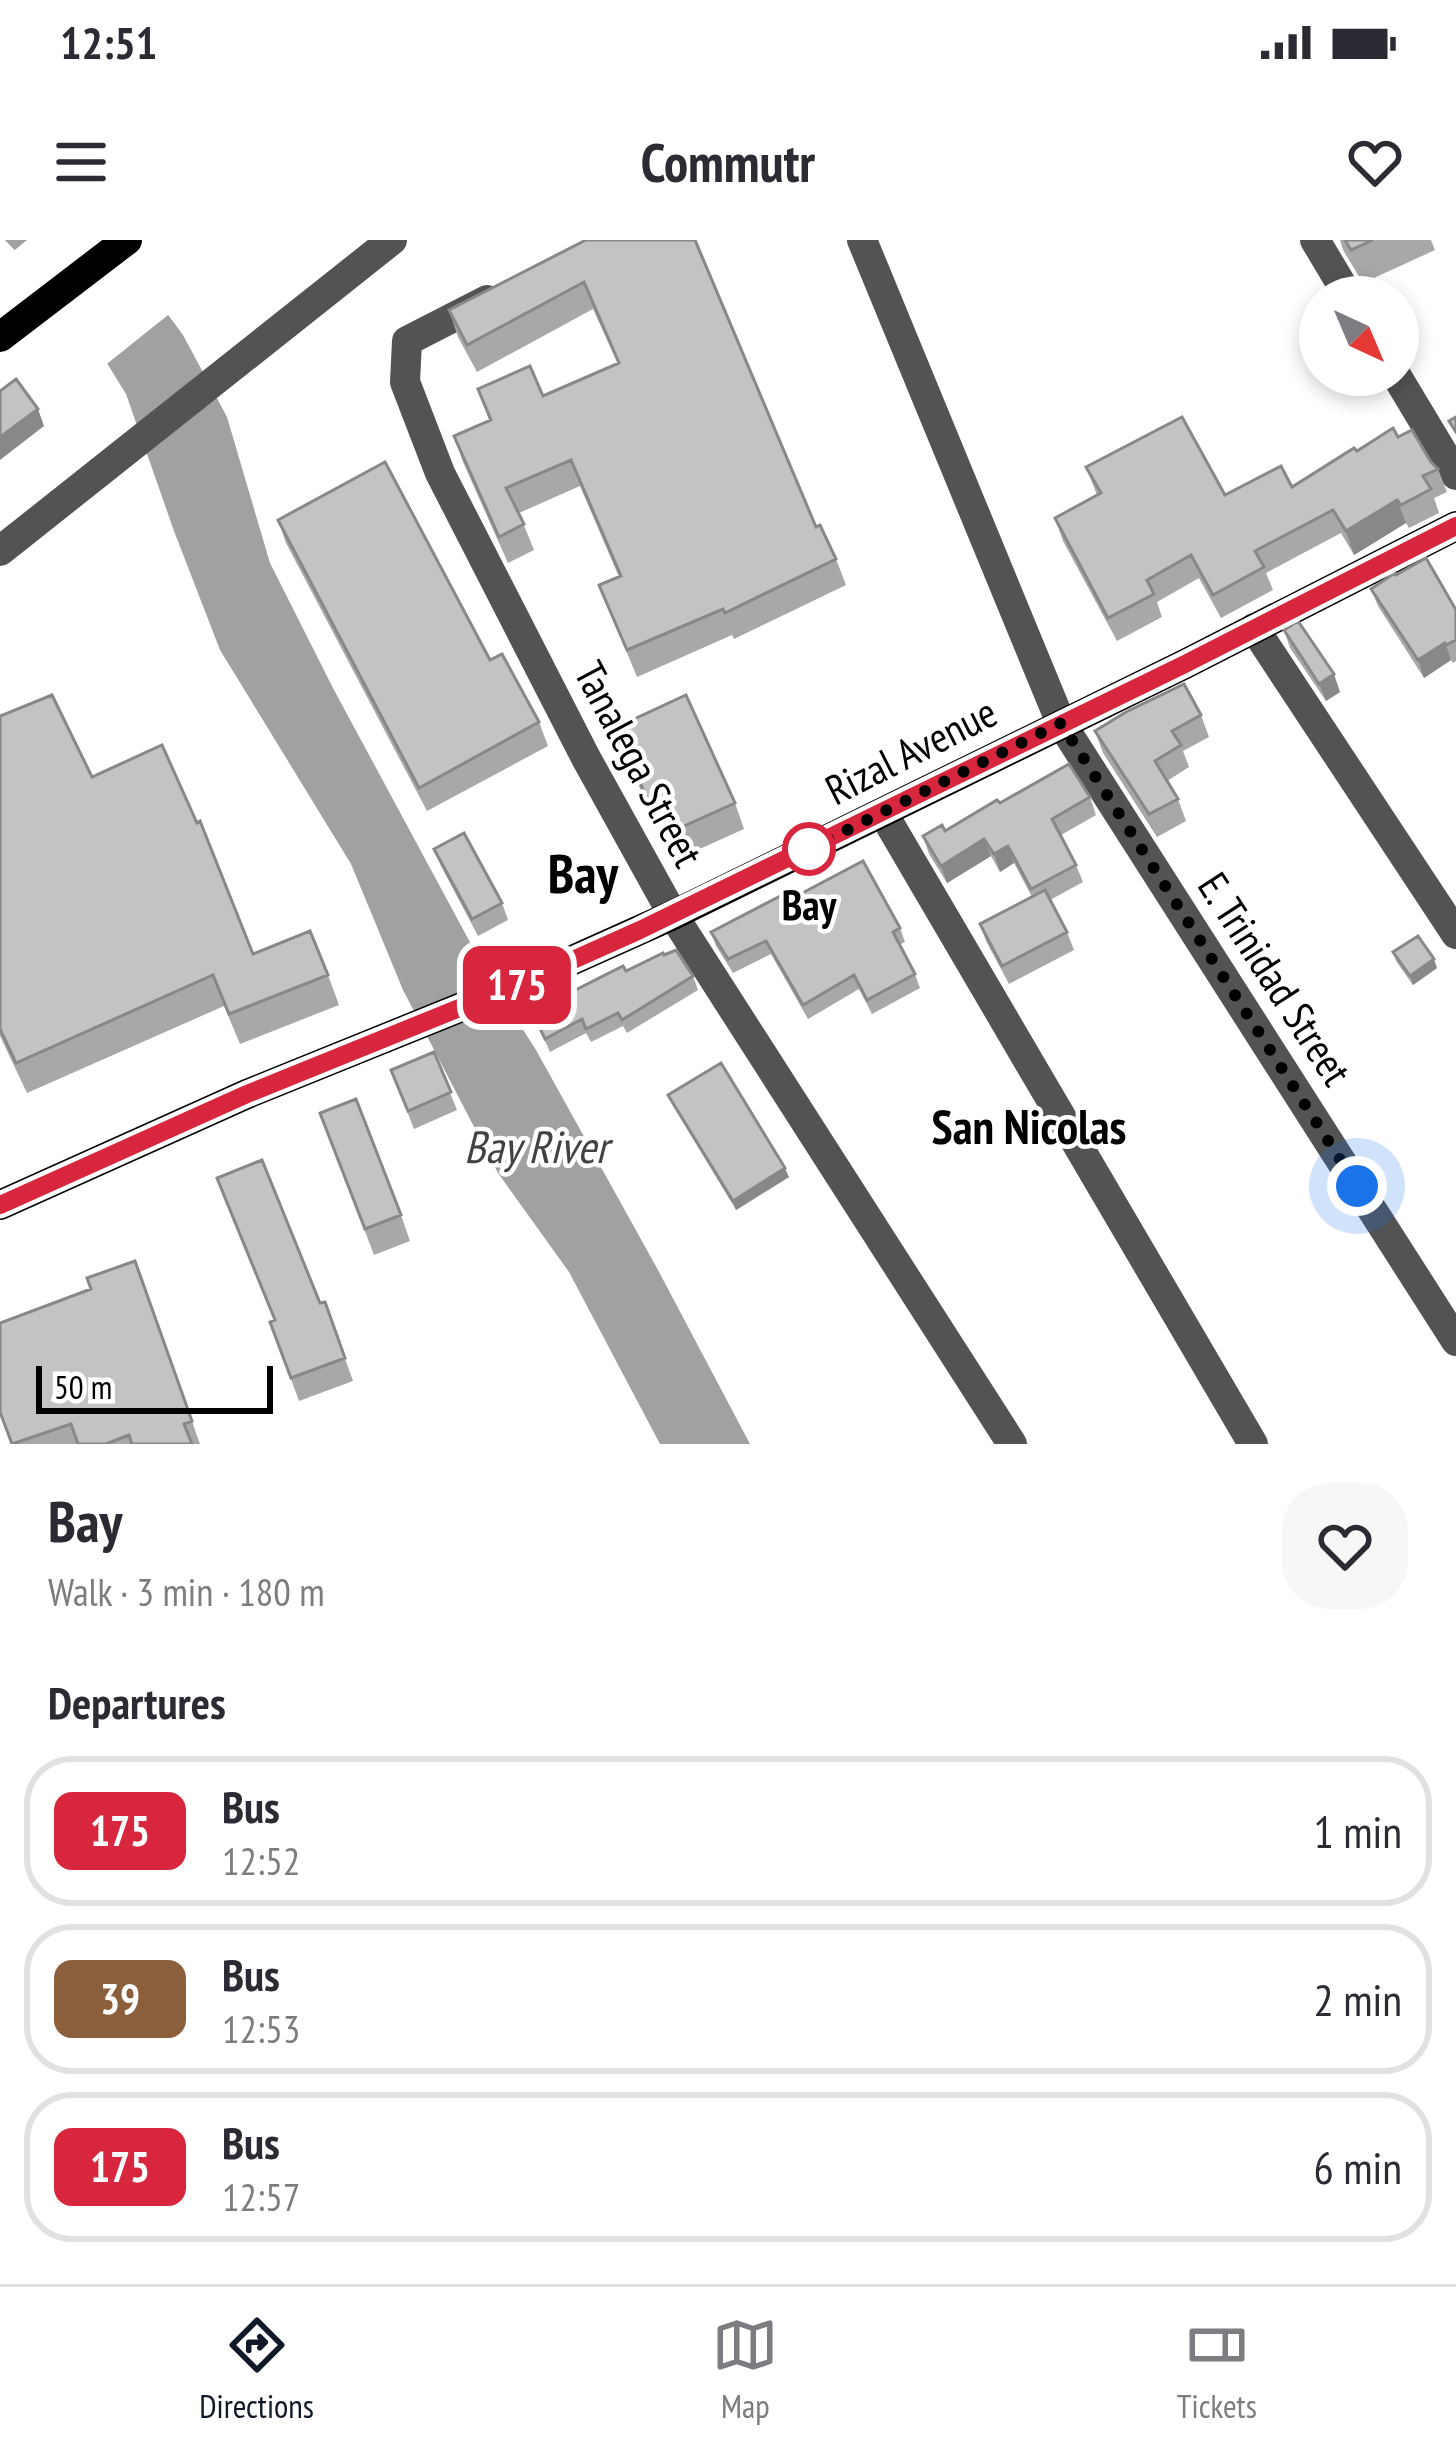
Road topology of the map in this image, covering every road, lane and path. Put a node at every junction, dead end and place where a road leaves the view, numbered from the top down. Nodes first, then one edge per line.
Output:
1 (127, 240) edge
2 (392, 240) edge
3 (862, 240) edge
4 (1315, 240) edge
5 (1336, 276) edge
6 (506, 290) edge
7 (0, 338) edge
8 (1409, 396) edge
9 (1456, 475) edge
10 (1456, 526) edge
11 (0, 551) edge
12 (1254, 628) junction
13 (1061, 723) junction
14 (883, 813) junction
15 (673, 914) junction
16 (1456, 934) edge
17 (0, 1205) edge
18 (1456, 1341) edge
19 (1012, 1444) edge
20 (1253, 1444) edge

1 - 7 main road
2 - 11 street
3 - 13 street, E. Trinidad Street
4 - 5 street
6 - 15 street, Tanalega Street
8 - 9 street
10 - 12 main road, Rizal Avenue
12 - 13 main road, Rizal Avenue
12 - 16 street
13 - 14 main road, Rizal Avenue
13 - 18 street, E. Trinidad Street
14 - 15 main road, Rizal Avenue
14 - 20 street
15 - 17 main road, Rizal Avenue
15 - 19 street, Tanalega Street

